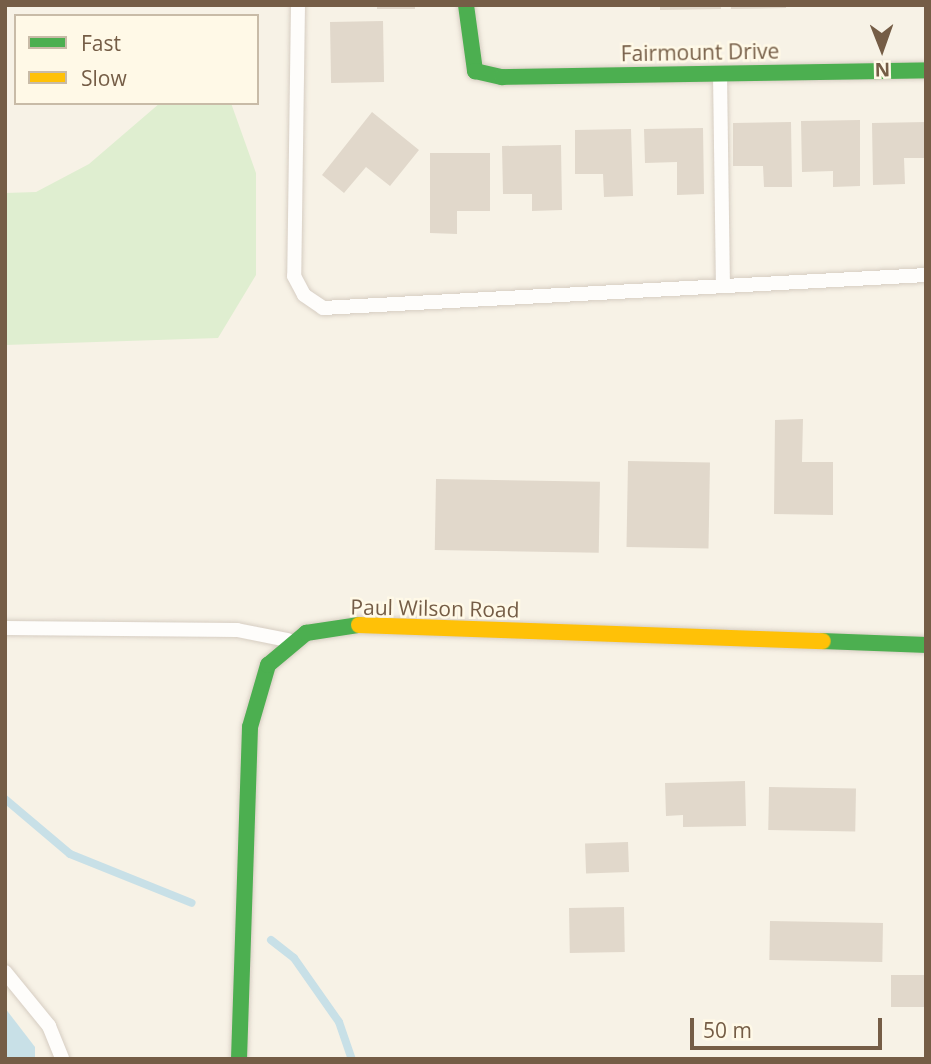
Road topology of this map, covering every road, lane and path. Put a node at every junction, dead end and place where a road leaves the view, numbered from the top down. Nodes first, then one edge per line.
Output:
1 (298, 5) edge
2 (466, 5) edge
3 (926, 70) edge
4 (720, 72) junction
5 (926, 275) edge
6 (723, 286) junction
7 (5, 628) edge
8 (293, 642) junction
9 (926, 645) edge
10 (5, 972) edge
11 (61, 1059) edge
12 (239, 1059) edge

1 - 6 lane
2 - 4 street, Fairmount Drive
3 - 4 street, Fairmount Drive
4 - 6 lane
5 - 6 lane
7 - 8 lane
8 - 9 street, Paul Wilson Road
8 - 12 street, Paul Wilson Road
10 - 11 lane

